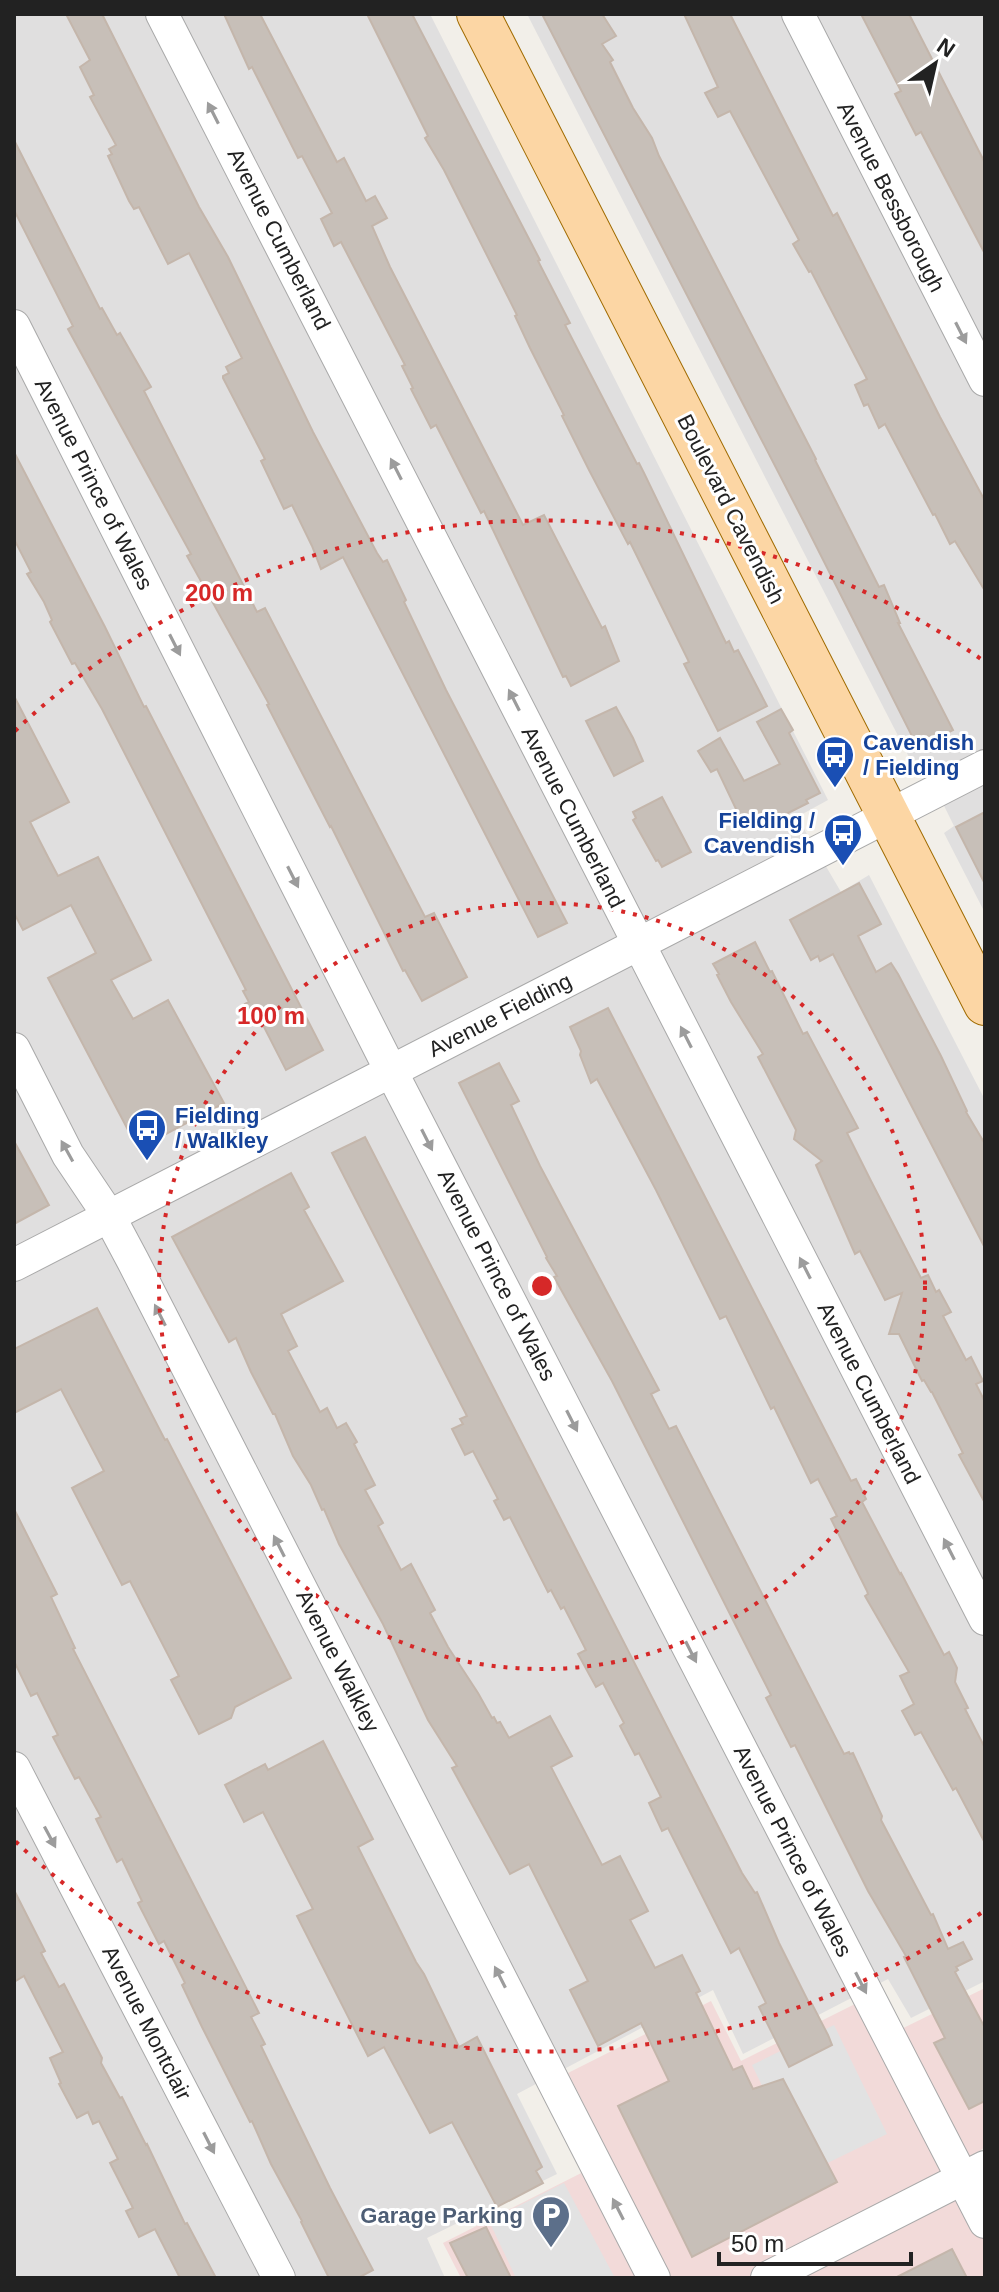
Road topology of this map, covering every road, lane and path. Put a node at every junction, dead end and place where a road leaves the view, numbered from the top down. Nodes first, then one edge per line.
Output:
1 (162, 14) edge
2 (478, 14) edge
3 (798, 14) edge
4 (14, 326) edge
5 (985, 380) edge
6 (985, 766) edge
7 (888, 815) junction
8 (638, 944) junction
9 (985, 1004) edge
10 (14, 1049) edge
11 (391, 1071) junction
12 (109, 1216) junction
13 (14, 1265) edge
14 (985, 1619) edge
15 (14, 1768) edge
16 (974, 2172) edge
17 (985, 2222) edge
18 (279, 2278) edge
19 (654, 2278) edge
20 (767, 2278) edge

8 -> 1 street, Avenue Cumberland
2 - 7 main road, Boulevard Cavendish
3 -> 5 street, Avenue Bessborough
4 -> 11 street, Avenue Prince of Wales
6 - 7 street, Avenue Fielding
7 - 8 street, Avenue Fielding
7 - 9 main road, Boulevard Cavendish
8 - 11 street, Avenue Fielding
14 -> 8 street, Avenue Cumberland
12 -> 10 street, Avenue Walkley
11 - 12 street, Avenue Fielding
11 -> 16 street, Avenue Prince of Wales
12 - 13 street, Avenue Fielding
19 -> 12 street, Avenue Walkley
15 -> 18 street, Avenue Montclair
16 - 17 street, Avenue Prince of Wales
16 - 20 street

